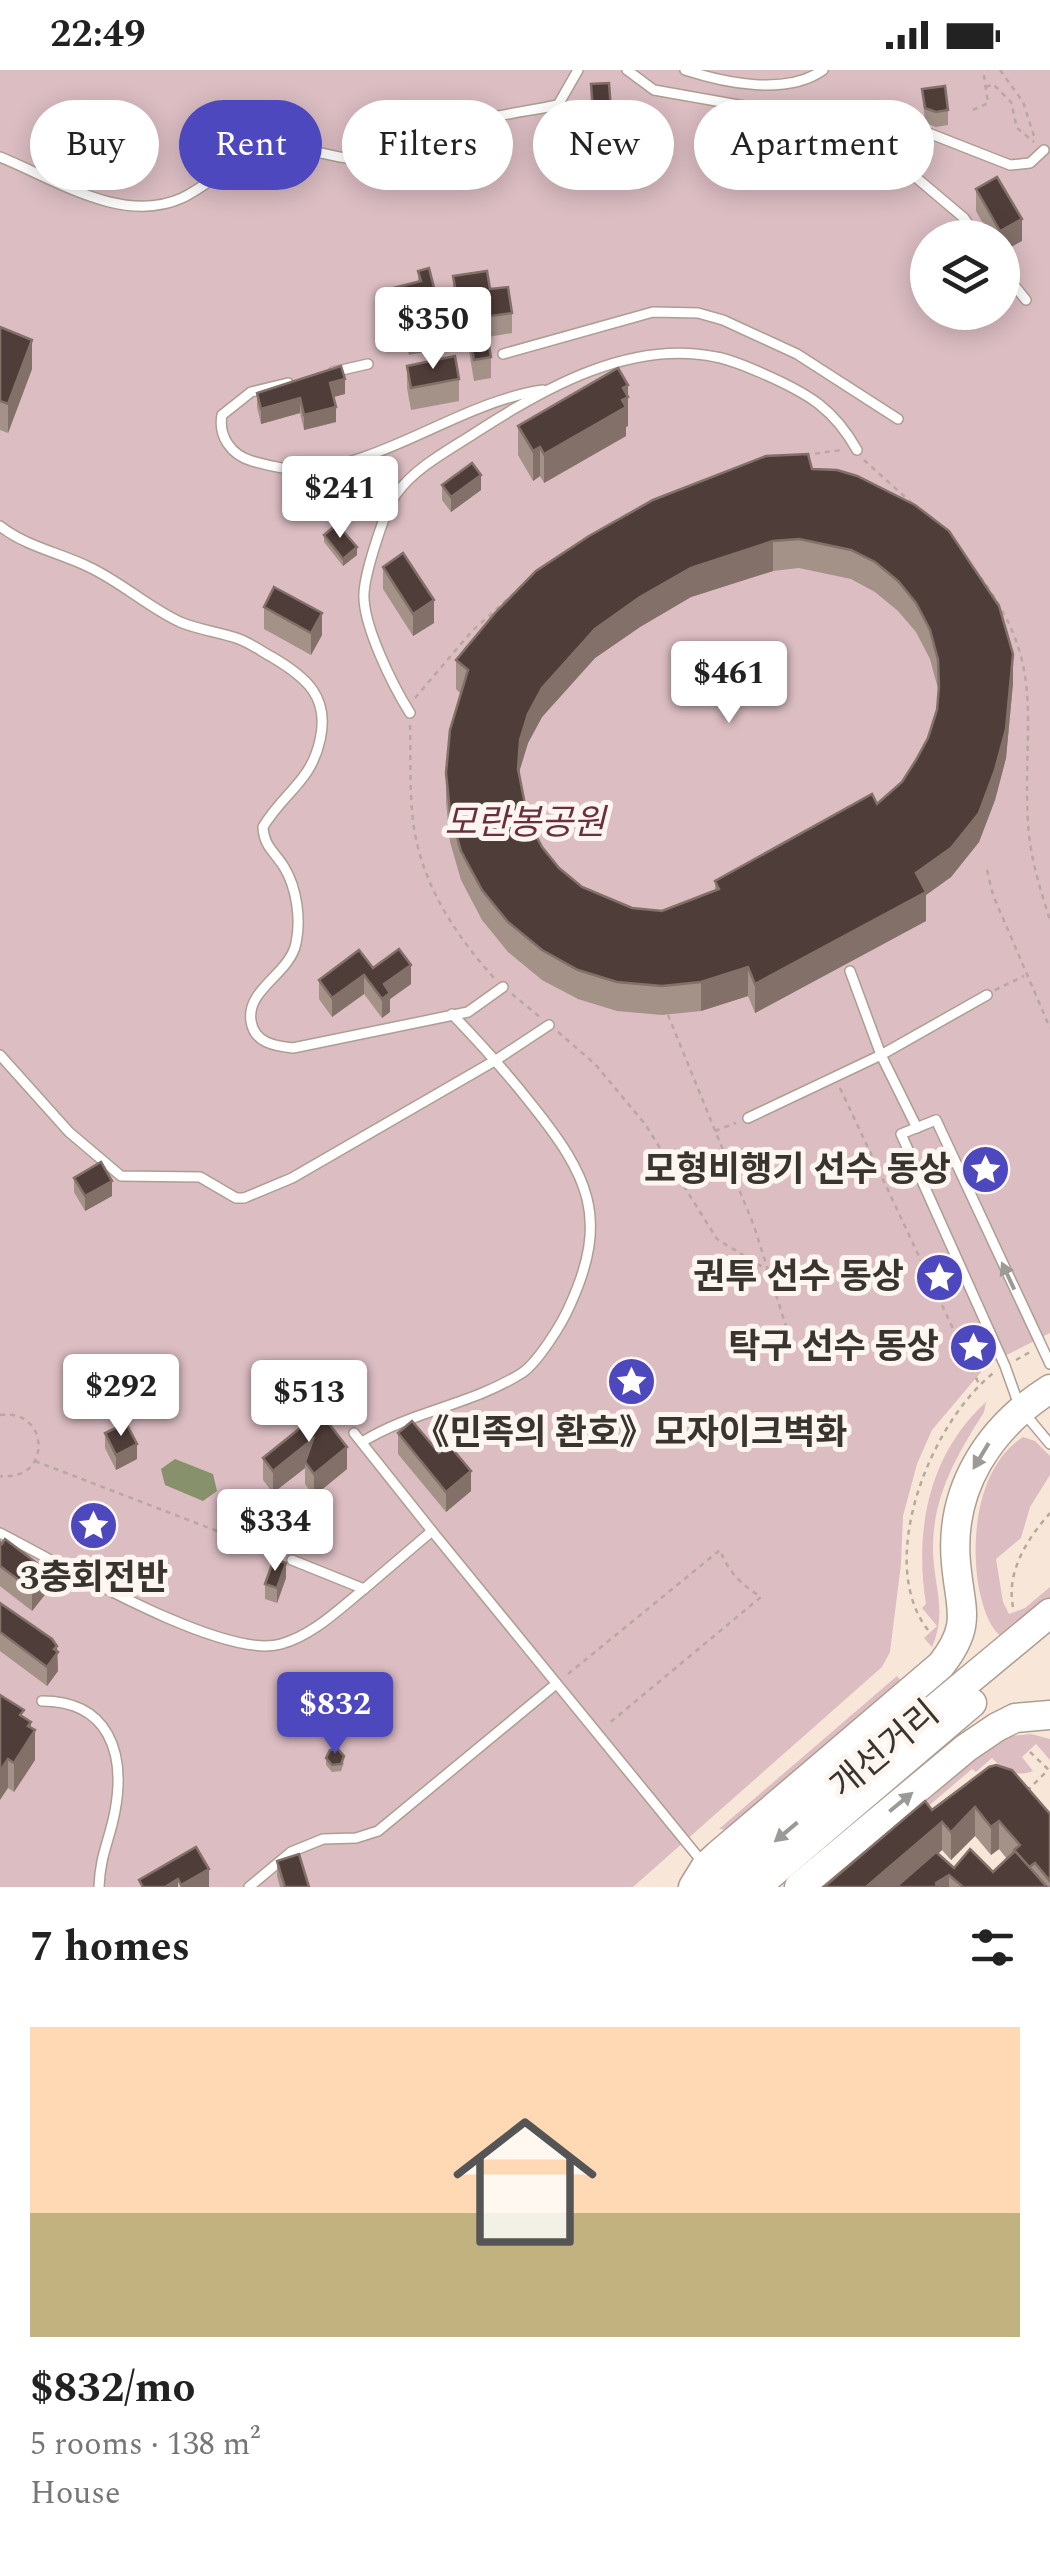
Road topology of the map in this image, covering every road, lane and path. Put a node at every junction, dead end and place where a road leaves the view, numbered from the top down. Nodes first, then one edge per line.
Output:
1 (578, 70) edge
2 (627, 70) edge
3 (685, 70) edge
4 (823, 70) edge
5 (987, 70) edge
6 (1000, 70) edge
7 (986, 87) junction
8 (561, 100) edge
9 (710, 100) edge
10 (533, 110) edge
11 (974, 110) dead end
12 (934, 133) edge
13 (1044, 150) dead end
14 (0, 158) edge
15 (932, 190) edge
16 (965, 220) edge
17 (1020, 292) edge
18 (1026, 300) dead end
19 (504, 354) dead end
20 (368, 364) dead end
21 (329, 373) edge
22 (290, 383) edge
23 (551, 388) junction
24 (898, 418) dead end
25 (857, 450) junction
26 (796, 456) edge
27 (919, 510) edge
28 (0, 526) edge
29 (973, 567) edge
30 (526, 583) edge
31 (410, 713) junction
32 (987, 870) dead end
33 (1050, 920) edge
34 (850, 971) dead end
35 (1025, 975) junction
36 (503, 987) junction
37 (986, 995) joint
38 (452, 1014) junction
39 (668, 1015) dead end
40 (550, 1024) junction
41 (1050, 1028) edge
42 (0, 1055) edge
43 (881, 1055) junction
44 (496, 1060) junction
45 (835, 1078) junction
46 (748, 1118) dead end
47 (726, 1127) dead end
48 (917, 1128) junction
49 (714, 1132) junction
50 (769, 1271) junction
51 (786, 1326) dead end
52 (1040, 1346) junction
53 (1050, 1364) edge
54 (1005, 1366) junction
55 (979, 1386) junction
56 (1050, 1389) edge
57 (1020, 1408) junction
58 (0, 1415) edge
59 (354, 1433) dead end
60 (362, 1442) junction
61 (1050, 1444) edge
62 (35, 1461) junction
63 (0, 1476) edge
64 (1050, 1513) edge
65 (432, 1531) junction
66 (0, 1533) edge
67 (292, 1560) joint
68 (364, 1589) junction
69 (1012, 1607) dead end
70 (1050, 1613) edge
71 (928, 1630) dead end
72 (1050, 1637) edge
73 (556, 1684) junction
74 (42, 1701) dead end
75 (1050, 1715) edge
76 (599, 1732) junction
77 (1030, 1752) dead end
78 (1048, 1771) edge
79 (1027, 1791) edge
80 (706, 1880) edge
81 (98, 1887) edge
82 (248, 1887) edge
83 (756, 1887) edge
84 (800, 1887) edge

1 - 8 lane
2 - 9 lane
3 - 4 lane
5 - 7 path
6 - 7 path
7 - 11 path
10 - 14 lane
12 - 13 lane
15 - 16 lane
17 - 18 lane
19 - 24 lane
20 - 21 lane
22 - 23 lane
23 - 25 lane
23 - 31 lane
25 - 26 path
25 - 27 path
28 - 38 lane
29 - 33 path
30 - 31 path
31 - 36 path
32 - 35 path
34 - 43 lane
35 - 37 path
35 - 41 path
36 - 38 lane
36 - 40 path
37 - 43 lane
38 - 44 lane
39 - 49 path
40 - 44 lane
40 - 50 path
42 - 44 lane
43 - 45 lane
43 - 48 lane
44 - 60 lane
45 - 46 lane
45 - 55 path
47 - 49 path
52 -> 48 lane
48 - 54 lane
49 - 50 path
50 - 51 path
52 - 53 lane
52 - 54 path
54 - 55 path
54 - 57 lane
55 - 71 path
56 - 57 main road
57 - 61 lane
57 -> 80 main road, 개선거리
58 - 62 path
59 - 60 lane
60 - 65 lane
62 - 63 path
62 - 67 path
64 - 69 path
65 - 68 lane
65 - 73 lane
66 - 68 lane
67 - 68 lane
70 -> 80 main road, 개선거리
72 - 83 main road, 개선거리
73 - 76 lane
73 - 76 path
73 - 82 lane
74 - 81 lane
84 -> 75 main road, 개선거리
76 - 80 lane
77 - 78 path
78 - 79 path

